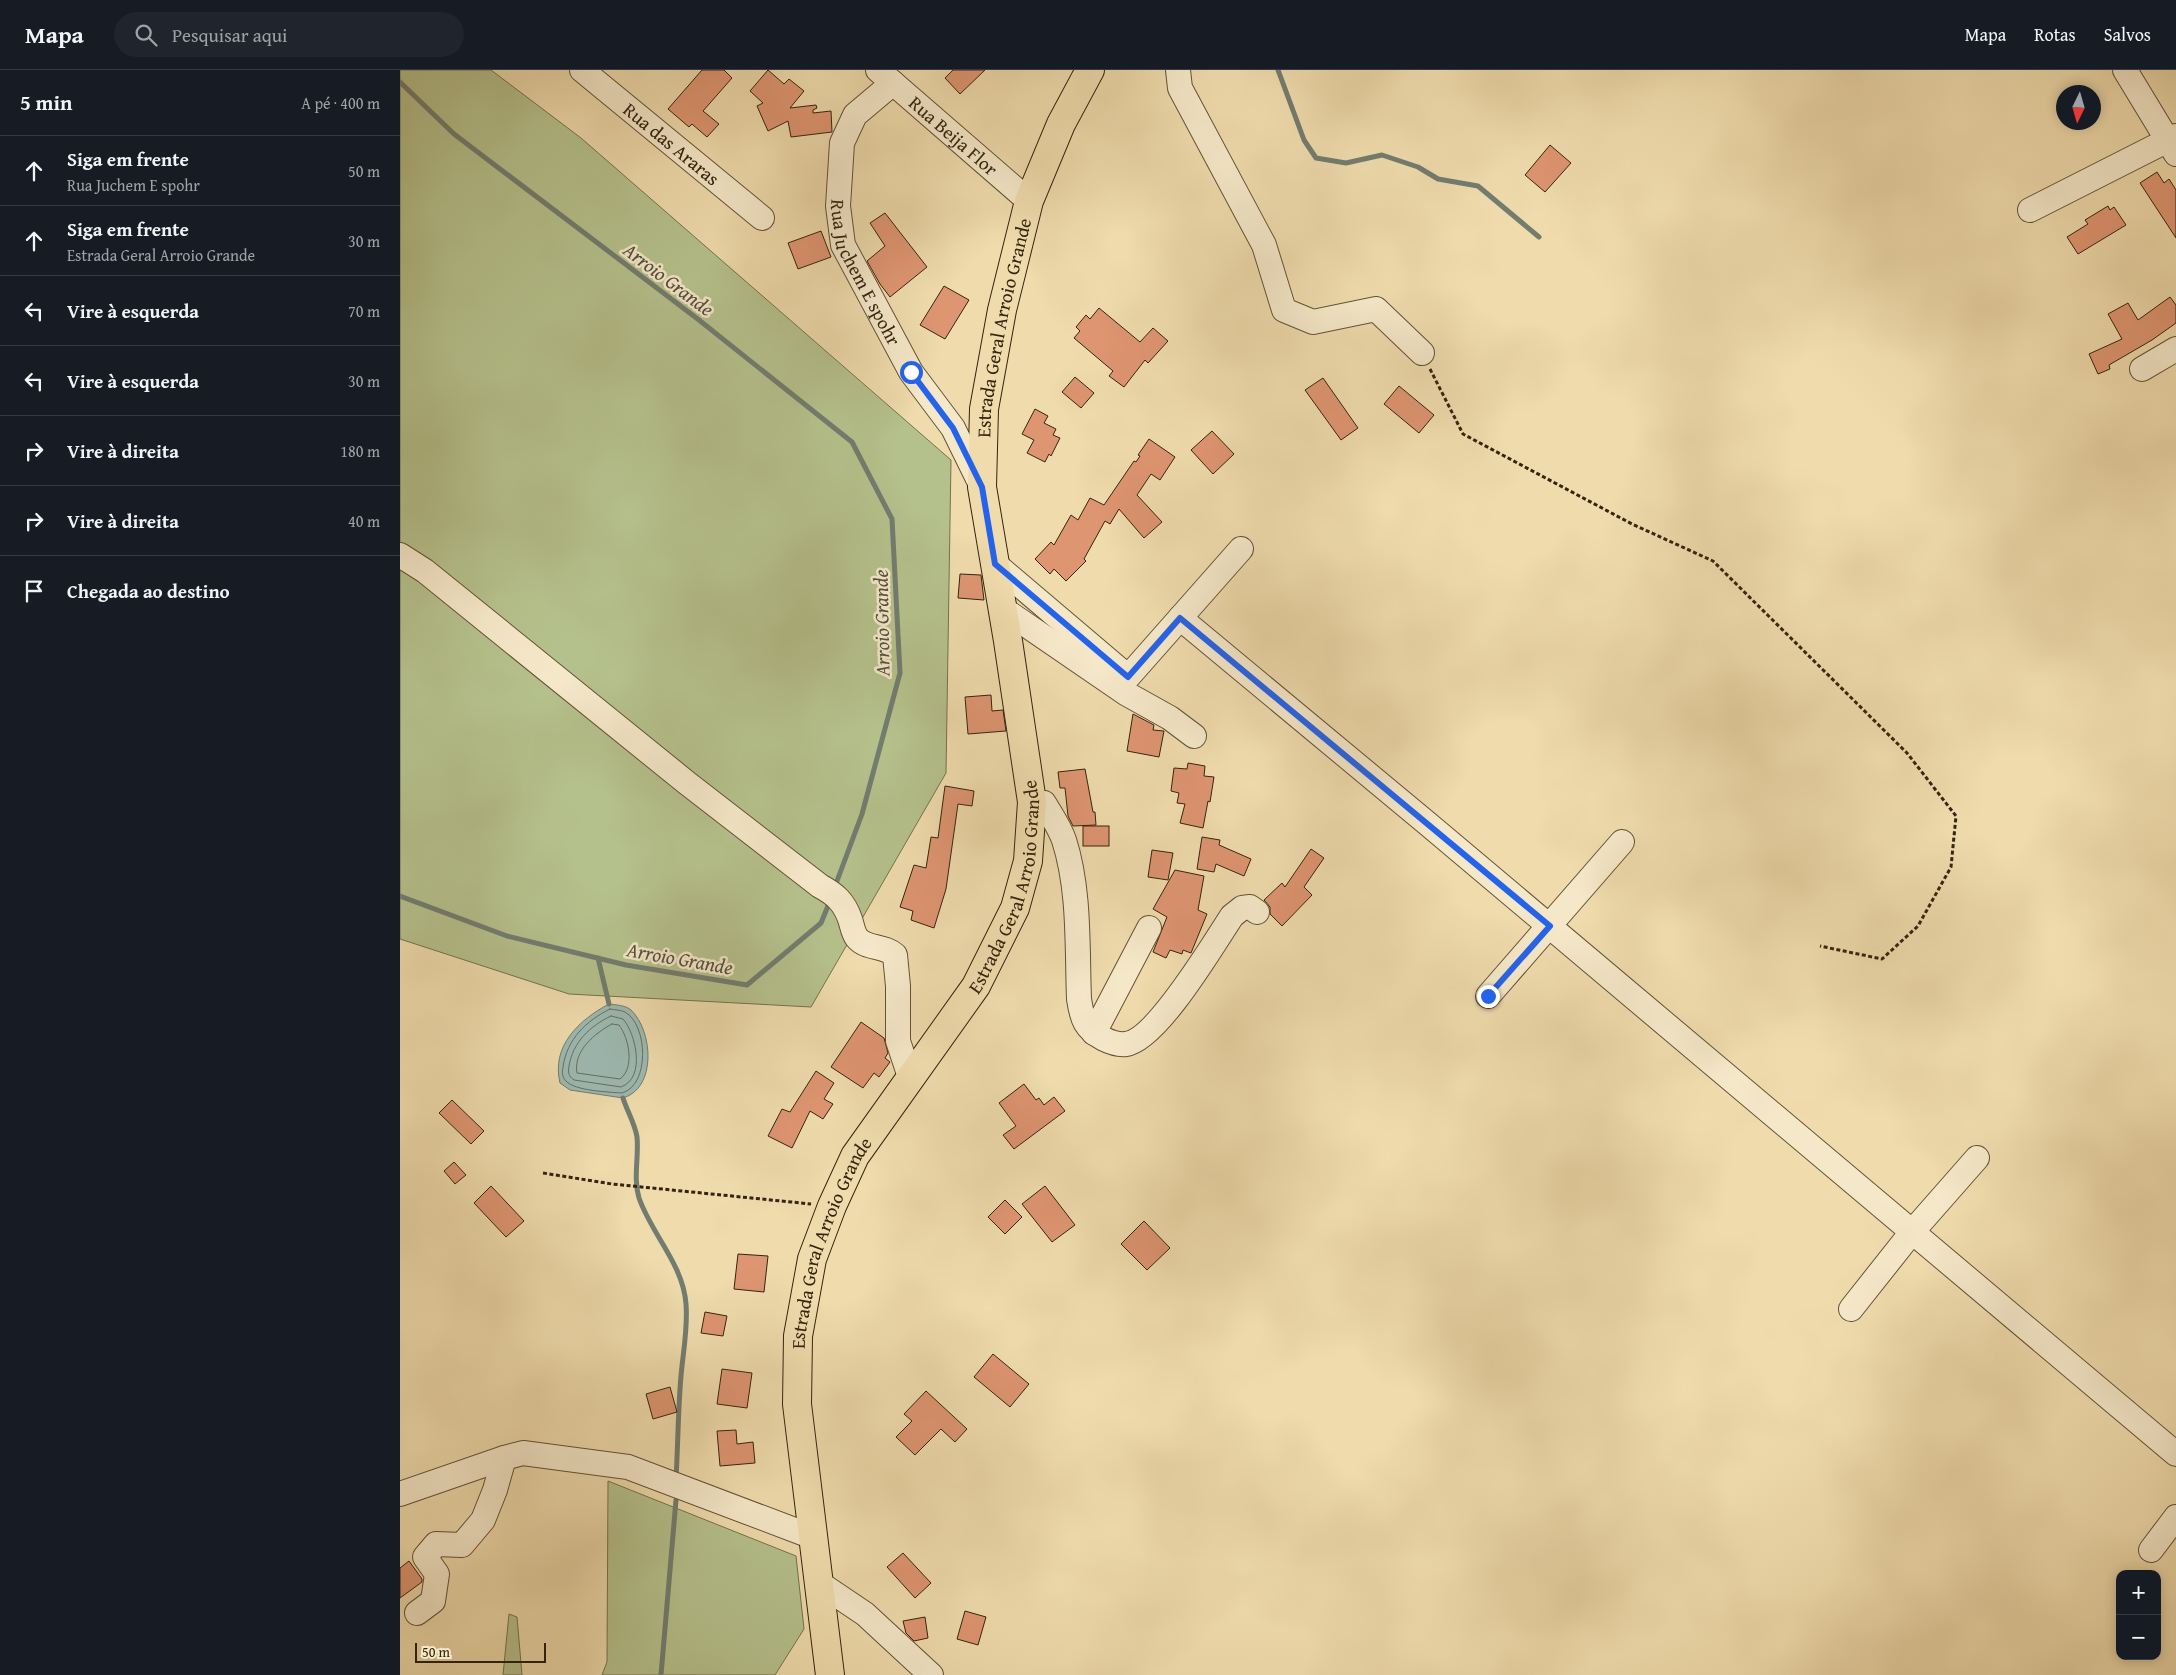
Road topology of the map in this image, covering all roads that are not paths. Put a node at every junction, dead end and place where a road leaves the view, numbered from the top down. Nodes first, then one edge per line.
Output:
1 (582, 70) edge
2 (1090, 70) edge
3 (1178, 70) edge
4 (2125, 70) edge
5 (885, 77) edge
6 (2173, 143) edge
7 (1028, 201) junction
8 (2030, 210) dead end
9 (762, 218) dead end
10 (2176, 349) edge
11 (1422, 353) road end
12 (2142, 369) dead end
13 (982, 487) junction
14 (1241, 549) dead end
15 (400, 556) edge
16 (995, 564) junction
17 (1003, 609) junction
18 (1180, 618) junction
19 (1194, 736) dead end
20 (1032, 802) junction
21 (1622, 842) dead end
22 (1257, 912) dead end
23 (1550, 926) junction
24 (1149, 928) dead end
25 (1488, 996) dead end
26 (1094, 1034) junction
27 (910, 1077) junction
28 (1977, 1158) dead end
29 (1912, 1232) junction
30 (1851, 1309) dead end
31 (2176, 1454) edge
32 (504, 1458) junction
33 (400, 1494) edge
34 (2176, 1517) edge
35 (813, 1537) junction
36 (2150, 1550) dead end
37 (819, 1583) junction
38 (417, 1613) dead end
39 (830, 1675) edge
40 (931, 1675) edge

1 - 9 street, Rua das Araras
2 - 7 main road, Estrada Geral Arroio Grande
3 - 11 street
4 - 6 street
5 - 7 street, Rua Beija Flor
5 - 13 street, Rua Juchem E spohr
6 - 8 street
7 - 13 main road, Estrada Geral Arroio Grande
10 - 12 street
13 - 16 main road, Estrada Geral Arroio Grande
14 - 18 street
15 - 27 street
16 - 17 main road, Estrada Geral Arroio Grande
16 - 18 street
17 - 19 street
17 - 20 main road, Estrada Geral Arroio Grande
18 - 23 street
20 - 26 street
20 - 27 main road, Estrada Geral Arroio Grande
21 - 23 street
22 - 26 street
23 - 25 street
23 - 29 street
24 - 26 street
27 - 35 main road, Estrada Geral Arroio Grande
28 - 29 street
29 - 30 street
29 - 31 street
32 - 33 street
32 - 35 street
32 - 38 street
34 - 36 street
35 - 37 main road, Estrada Geral Arroio Grande
37 - 39 main road, Estrada Geral Arroio Grande
37 - 40 street

